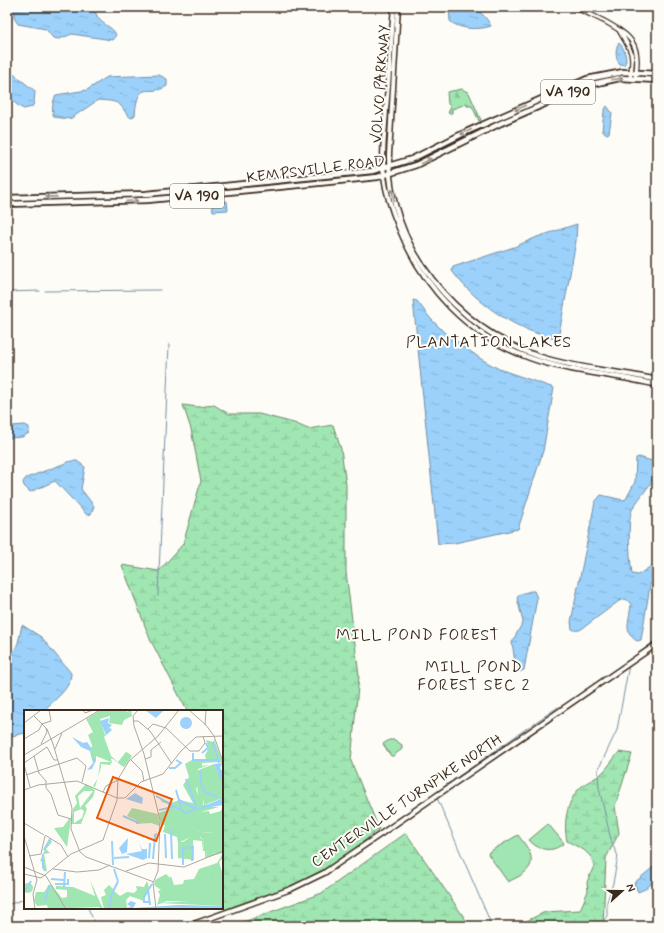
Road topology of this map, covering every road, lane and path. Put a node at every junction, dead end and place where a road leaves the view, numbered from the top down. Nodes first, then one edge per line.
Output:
1 (394, 7) edge
2 (398, 7) edge
3 (572, 7) edge
4 (634, 72) junction
5 (657, 74) edge
6 (633, 78) junction
7 (657, 80) edge
8 (389, 167) junction
9 (383, 169) junction
10 (389, 174) junction
11 (384, 176) junction
12 (7, 198) edge
13 (7, 204) edge
14 (636, 378) junction
15 (657, 380) edge
16 (657, 385) edge
17 (657, 644) edge
18 (188, 926) edge

1 - 9 main road, VOLVO PARKWAY
2 - 8 main road, VOLVO PARKWAY
3 - 4 street
4 - 5 main road, KEMPSVILLE ROAD / VA 190
4 - 6 street
4 -> 8 main road, KEMPSVILLE ROAD / VA 190
6 - 7 main road, KEMPSVILLE ROAD / VA 190
10 -> 6 main road, KEMPSVILLE ROAD / VA 190
8 - 9 main road, KEMPSVILLE ROAD / VA 190
8 - 10 main road, VOLVO PARKWAY
9 - 11 main road, VOLVO PARKWAY
9 -> 12 main road, KEMPSVILLE ROAD / VA 190
10 - 11 main road, KEMPSVILLE ROAD / VA 190
14 -> 10 main road, VOLVO PARKWAY
13 -> 11 main road, KEMPSVILLE ROAD / VA 190
11 - 14 main road, VOLVO PARKWAY
14 - 15 main road
14 - 16 main road
17 - 18 main road, CENTERVILLE TURNPIKE NORTH

